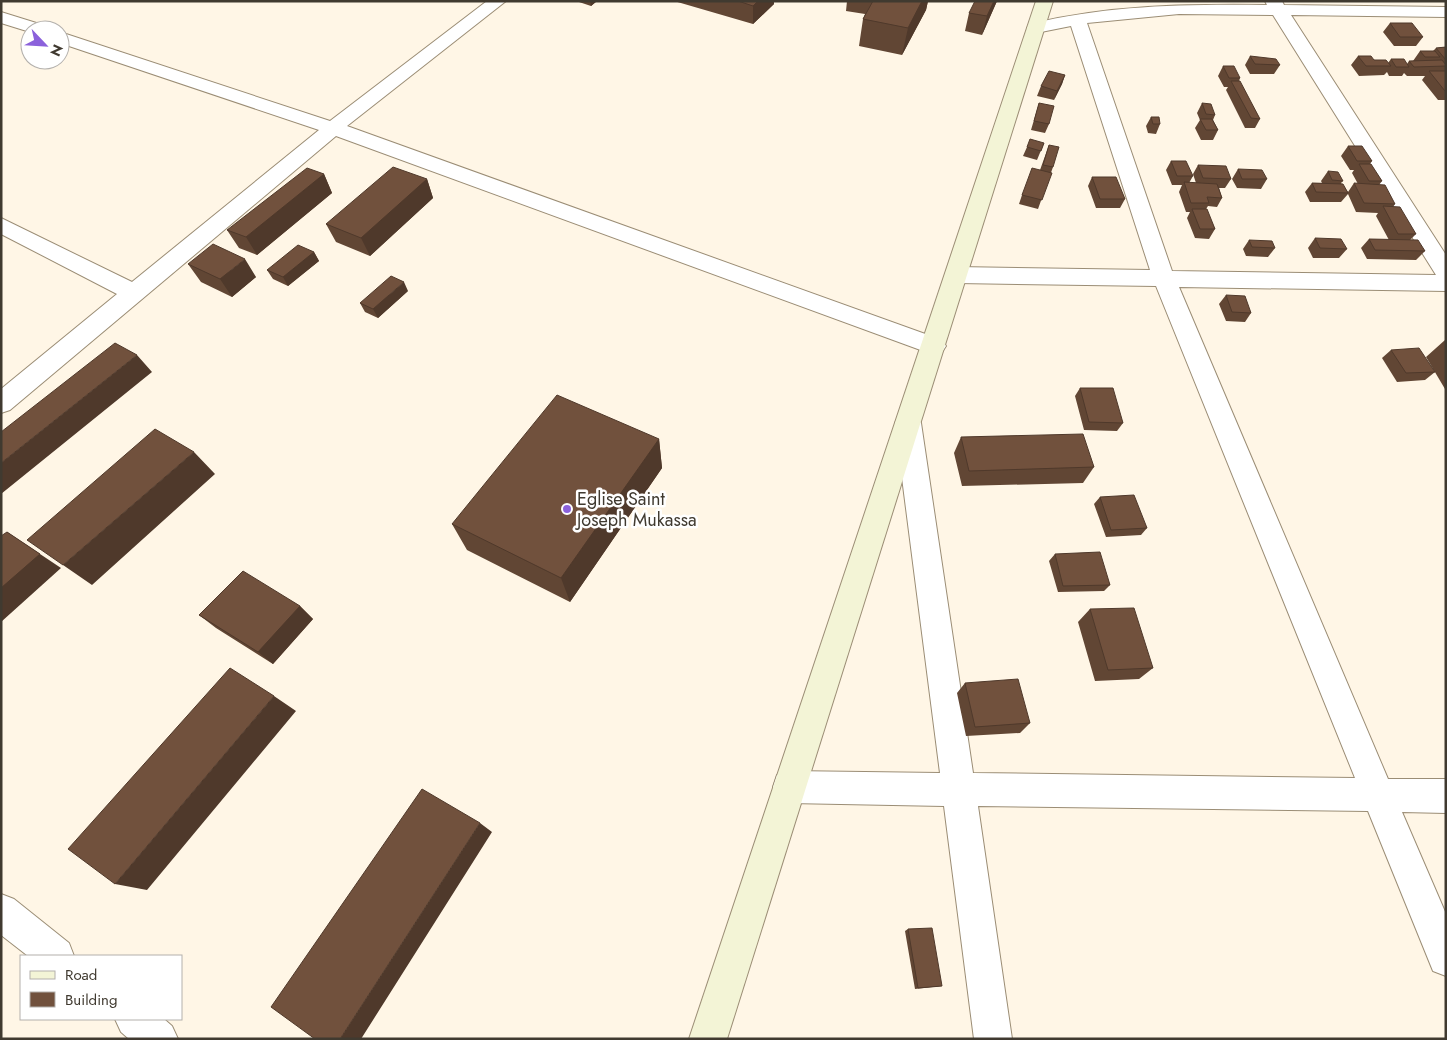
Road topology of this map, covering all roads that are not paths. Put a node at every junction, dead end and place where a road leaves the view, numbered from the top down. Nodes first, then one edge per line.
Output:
1 (498, 1) edge
2 (1045, 1) edge
3 (1276, 6) edge
4 (1446, 12) edge
5 (1, 17) edge
6 (1077, 18) junction
7 (20, 23) edge
8 (1036, 28) junction
9 (70, 40) edge
10 (334, 128) junction
11 (1, 226) edge
12 (1446, 273) edge
13 (957, 275) junction
14 (1164, 279) junction
15 (1446, 282) edge
16 (134, 293) junction
17 (934, 346) junction
18 (1, 402) edge
19 (908, 423) junction
20 (789, 787) junction
21 (958, 790) junction
22 (1378, 794) junction
23 (1446, 796) edge
24 (1, 912) edge
25 (55, 955) edge
26 (1446, 958) edge
27 (135, 1020) edge
28 (159, 1039) edge
29 (708, 1039) edge
30 (992, 1039) edge

1 - 10 street
2 - 8 street
3 - 4 street
3 - 6 street
3 - 12 street
5 - 7 street
6 - 8 street
6 - 14 street
8 - 13 street
9 - 10 street
10 - 16 street
10 - 17 street
11 - 16 street
13 - 14 street
13 - 17 street
14 - 15 street
14 - 22 street
16 - 18 street
17 - 19 street
19 - 20 street
19 - 21 street
20 - 21 street
20 - 29 street
21 - 22 street
21 - 30 street
22 - 23 street
22 - 26 street
24 - 25 street
27 - 28 street

